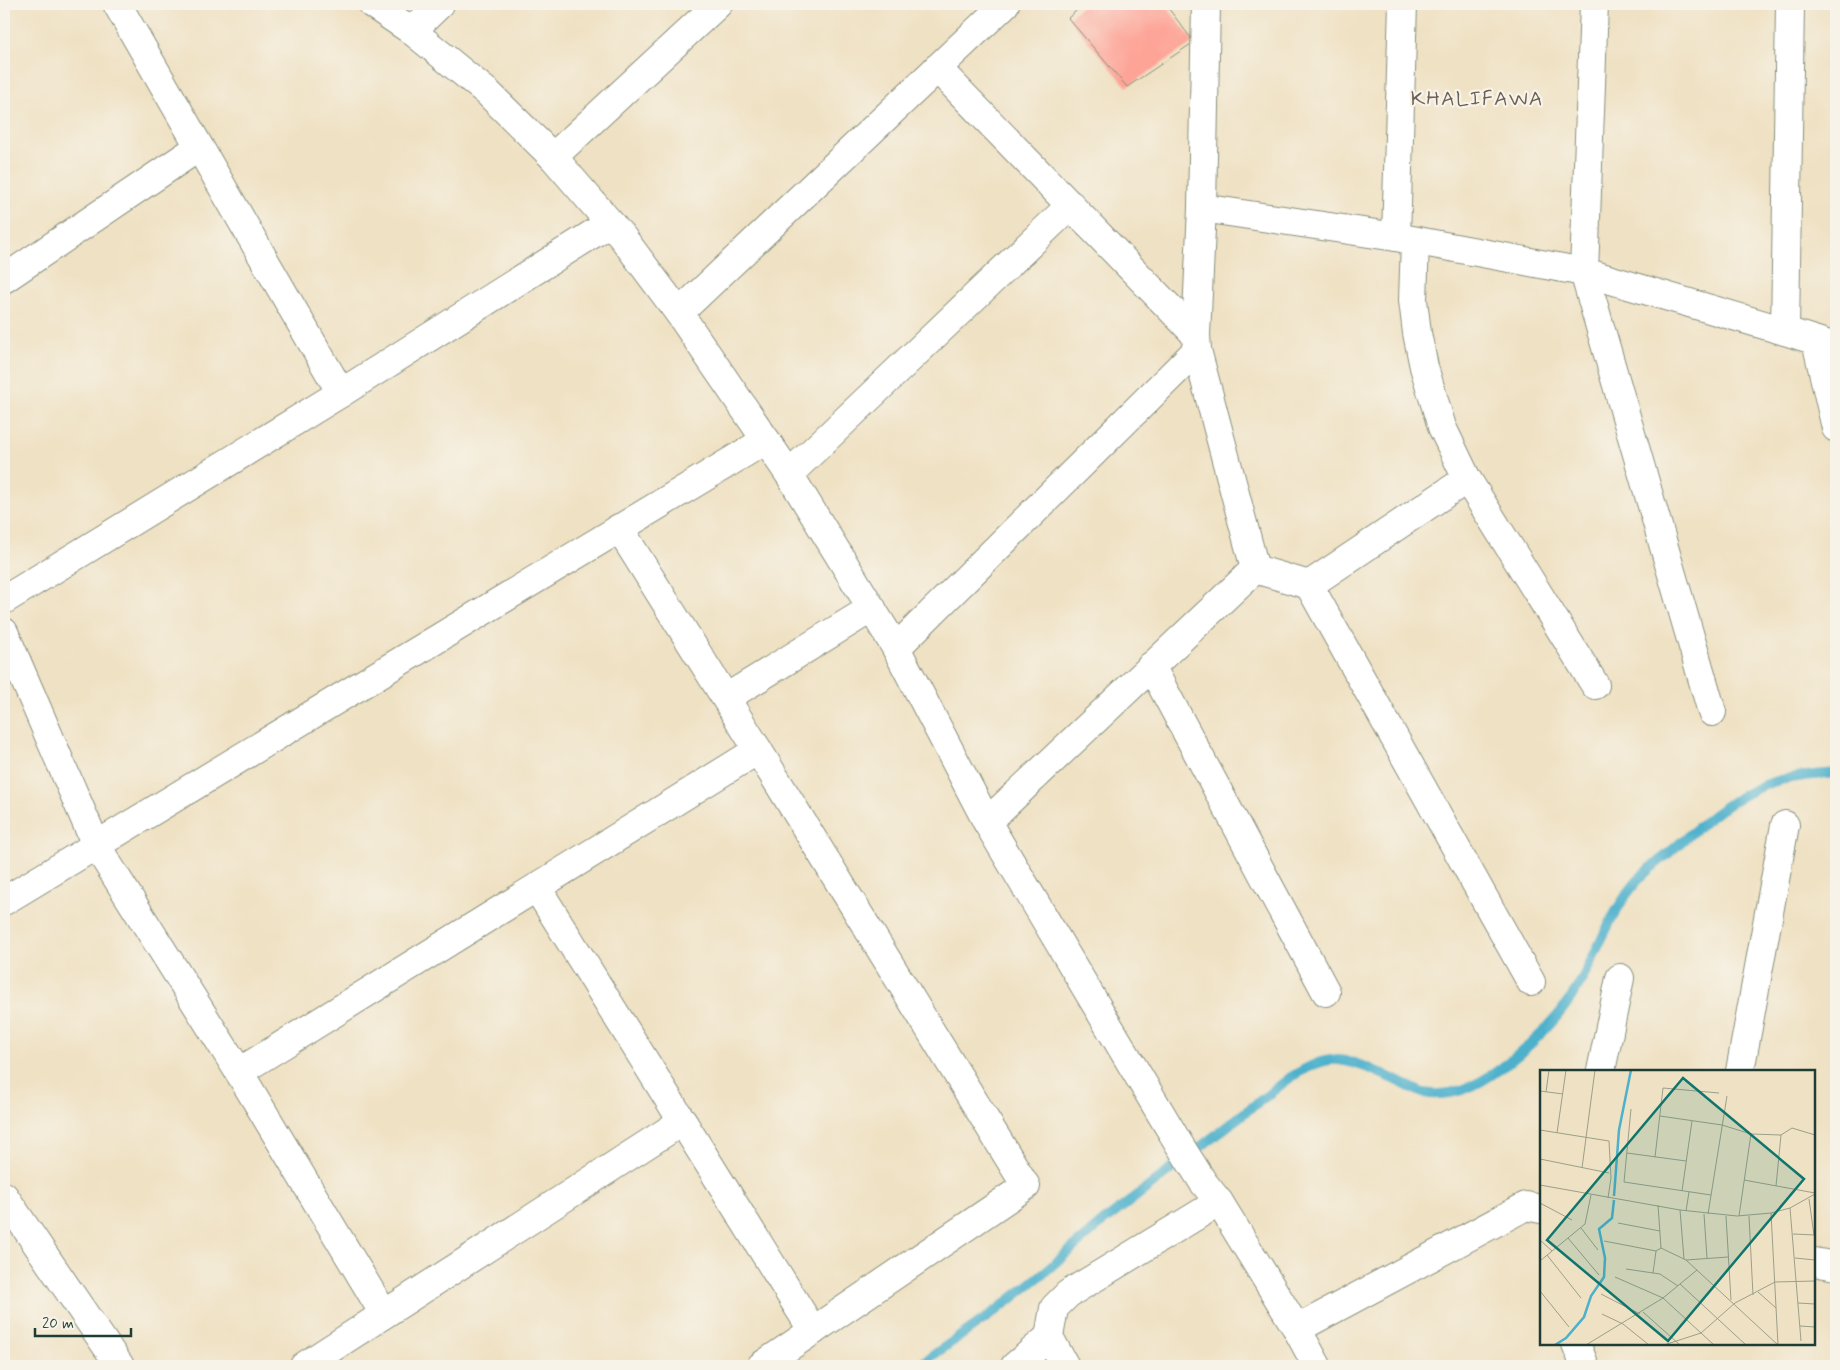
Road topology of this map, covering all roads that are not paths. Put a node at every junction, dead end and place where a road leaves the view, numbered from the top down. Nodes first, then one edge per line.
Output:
1 (117, 4) edge
2 (372, 4) edge
3 (440, 4) edge
4 (718, 4) edge
5 (1006, 4) edge
6 (1206, 4) edge
7 (1403, 4) edge
8 (1594, 4) edge
9 (1790, 4) edge
10 (412, 31) junction
11 (937, 68) junction
12 (200, 147) junction
13 (553, 157) junction
14 (1071, 205) junction
15 (1202, 208) junction
16 (610, 223) junction
17 (1405, 239) junction
18 (1584, 272) junction
19 (4, 279) edge
20 (679, 313) junction
21 (1785, 330) junction
22 (1197, 342) junction
23 (1826, 344) edge
24 (341, 393) junction
25 (1836, 428) edge
26 (766, 440) junction
27 (789, 474) junction
28 (1467, 479) junction
29 (620, 528) junction
30 (1255, 569) junction
31 (1309, 585) junction
32 (4, 600) edge
33 (872, 608) junction
34 (4, 632) edge
35 (896, 648) junction
36 (1151, 666) junction
37 (1595, 685) dead end
38 (726, 698) junction
39 (1712, 712) dead end
40 (758, 750) junction
41 (987, 822) junction
42 (1785, 825) dead end
43 (96, 845) junction
44 (537, 888) junction
45 (4, 901) edge
46 (1620, 978) dead end
47 (1531, 982) dead end
48 (1326, 992) dead end
49 (1601, 1070) edge
50 (1740, 1070) edge
51 (239, 1072) junction
52 (683, 1121) junction
53 (1211, 1192) junction
54 (4, 1196) edge
55 (1540, 1209) edge
56 (1815, 1262) edge
57 (1836, 1266) edge
58 (384, 1314) junction
59 (1296, 1328) junction
60 (813, 1331) junction
61 (1049, 1338) junction
62 (1576, 1345) edge
63 (120, 1366) edge
64 (304, 1366) edge
65 (761, 1366) edge
66 (1015, 1366) edge
67 (1065, 1366) edge
68 (1317, 1366) edge
69 (1585, 1366) edge

1 - 12 street
2 - 10 street
3 - 10 street
4 - 13 street
5 - 11 street
6 - 15 street
7 - 17 street
8 - 18 street
9 - 21 street
10 - 13 street
11 - 14 street
11 - 20 street
12 - 19 street
12 - 24 street
13 - 16 street
14 - 22 street
14 - 27 street
15 - 17 street
15 - 22 street
16 - 20 street
16 - 24 street
17 - 18 street
17 - 28 street
18 - 21 street
18 - 39 street
20 - 26 street
21 - 23 street
22 - 30 street
22 - 35 street
23 - 25 street
24 - 32 street
26 - 27 street
26 - 29 street
27 - 33 street
28 - 31 street
28 - 37 street
29 - 38 street
29 - 43 street
30 - 31 street
30 - 36 street
31 - 47 street
33 - 35 street
33 - 38 street
34 - 43 street
35 - 41 street
36 - 41 street
36 - 48 street
38 - 40 street
40 - 44 street
40 - 60 street
41 - 53 street
42 - 50 street
43 - 45 street
43 - 51 street
44 - 51 street
44 - 52 street
46 - 49 street
51 - 58 street
52 - 58 street
52 - 60 street
53 - 59 street
53 - 61 street
54 - 63 street
55 - 59 street
56 - 57 street
58 - 64 street
59 - 68 street
60 - 65 street
61 - 66 street
61 - 67 street
62 - 69 street

